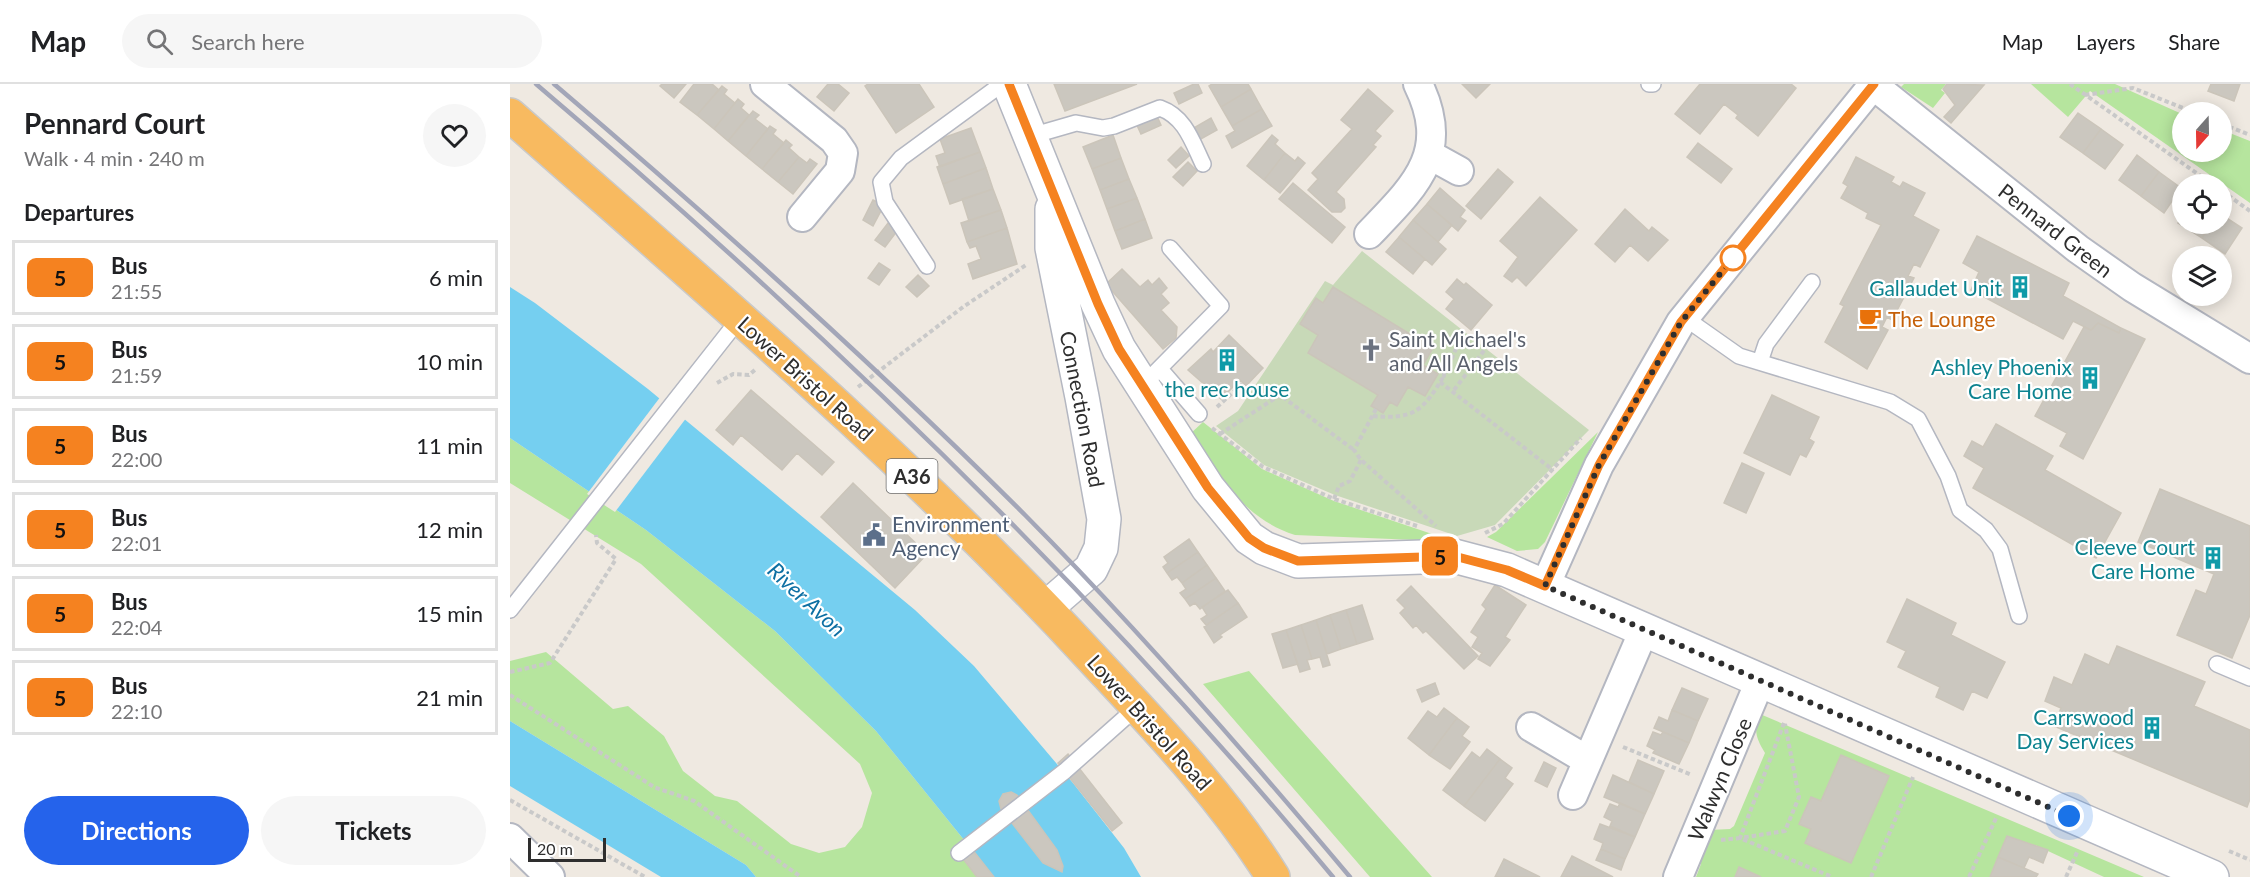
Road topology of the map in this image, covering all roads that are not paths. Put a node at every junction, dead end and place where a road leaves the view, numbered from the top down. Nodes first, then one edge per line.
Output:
1 (765, 84) edge
2 (1002, 84) edge
3 (1010, 84) edge
4 (1418, 84) edge
5 (1873, 84) edge
6 (510, 115) edge
7 (1031, 136) junction
8 (1430, 155) junction
9 (1203, 164) dead end
10 (1459, 171) dead end
11 (1052, 188) junction
12 (802, 217) dead end
13 (1370, 234) dead end
14 (1170, 248) dead end
15 (927, 266) dead end
16 (1812, 282) dead end
17 (740, 318) junction
18 (1685, 318) junction
19 (2250, 359) edge
20 (1760, 362) junction
21 (1150, 378) junction
22 (1199, 414) road end
23 (1545, 586) junction
24 (1046, 608) junction
25 (510, 610) edge
26 (2019, 616) dead end
27 (1644, 630) junction
28 (2217, 663) dead end
29 (2250, 678) edge
30 (1769, 685) junction
31 (1137, 707) junction
32 (1531, 727) dead end
33 (1592, 749) junction
34 (1573, 795) dead end
35 (510, 838) edge
36 (959, 853) dead end
37 (550, 877) edge
38 (1273, 877) edge
39 (1678, 877) edge
40 (2211, 877) edge

1 - 12 street
2 - 15 lane
3 - 7 street
4 - 8 street
5 - 18 street
5 - 19 street, Pennard Green
6 - 17 highway, Lower Bristol Road / A36
7 - 9 lane
7 - 11 street
8 - 10 street
8 - 13 street
11 - 21 street
11 - 24 street, Connection Road
14 - 21 lane
16 - 20 lane
17 - 24 highway, Lower Bristol Road / A36
17 - 25 lane
18 - 20 lane
18 - 23 street
20 - 26 lane
21 - 22 lane
21 - 23 street
23 - 27 street
24 - 31 highway, Lower Bristol Road / A36
27 - 30 street
27 - 33 street
28 - 29 lane
30 - 39 street, Walwyn Close
30 - 40 street
31 - 36 lane
31 - 38 highway, Lower Bristol Road / A36
32 - 33 street
33 - 34 street
35 - 37 street

